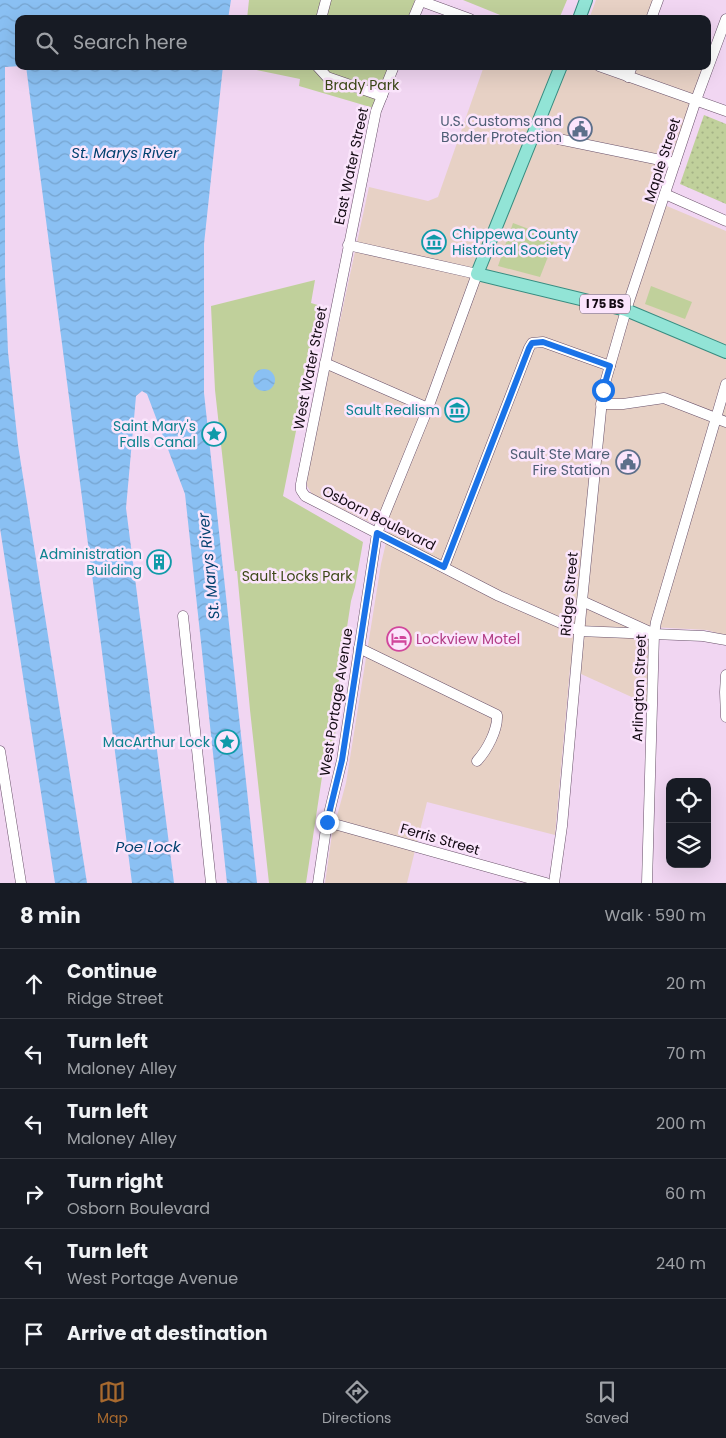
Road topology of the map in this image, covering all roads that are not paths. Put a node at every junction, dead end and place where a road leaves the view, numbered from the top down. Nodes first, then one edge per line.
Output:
1 (326, 0) edge
2 (421, 0) edge
3 (586, 0) edge
4 (658, 0) edge
5 (323, 15) edge
6 (415, 15) edge
7 (460, 15) edge
8 (580, 15) edge
9 (652, 15) edge
10 (726, 19) edge
11 (711, 60) edge
12 (321, 70) edge
13 (392, 70) edge
14 (559, 70) edge
15 (610, 70) edge
16 (631, 70) edge
17 (707, 70) edge
18 (628, 77) junction
19 (382, 96) junction
20 (696, 100) junction
21 (726, 111) edge
22 (534, 134) junction
23 (676, 163) junction
24 (665, 194) junction
25 (726, 221) edge
26 (348, 244) junction
27 (477, 274) junction
28 (626, 310) junction
29 (726, 352) edge
30 (326, 363) junction
31 (610, 366) junction
32 (726, 384) edge
33 (601, 404) junction
34 (428, 408) junction
35 (721, 420) edge
36 (305, 496) joint
37 (377, 533) junction
38 (444, 567) junction
39 (582, 601) junction
40 (183, 616) dead end
41 (579, 631) junction
42 (654, 634) junction
43 (726, 640) edge
44 (359, 648) junction
45 (726, 678) edge
46 (726, 717) edge
47 (0, 751) edge
48 (477, 761) dead end
49 (327, 822) junction
50 (21, 883) edge
51 (211, 883) edge
52 (318, 883) edge
53 (546, 883) edge
54 (554, 883) edge
55 (647, 883) edge

1 - 5 street
2 - 6 street
2 - 7 street
3 - 8 main road
4 - 9 street
10 - 11 street, Maple Street
12 - 19 street
13 - 19 street, East Water Street
14 - 22 main road
15 - 18 street
16 - 18 street
17 - 20 street, Maple Street
18 - 20 street
19 - 26 street, East Water Street
20 - 21 street
20 - 23 street, Maple Street
22 - 23 street
22 - 27 main road
23 - 24 street, Maple Street
24 - 25 street
24 - 28 street, Maple Street
26 - 27 street
26 - 30 street, West Water Street
27 - 28 main road, I 75 BS
27 - 34 street, West Portage Avenue
28 - 29 main road, I 75 BS
28 - 31 street, Ridge Street
30 - 34 street
30 - 36 street, West Water Street
31 - 33 street, Ridge Street
31 - 38 street
32 - 35 street, Arlington Street
33 - 35 street
33 - 39 street, Ridge Street
34 - 37 street, West Portage Avenue
35 - 42 street, Arlington Street
36 - 37 street, Osborn Boulevard
37 - 38 street, Osborn Boulevard
37 - 44 street, West Portage Avenue
38 - 41 street, Osborn Boulevard
39 - 41 street, Ridge Street
39 - 42 street
40 - 51 street
41 - 42 street, Osborn Boulevard
41 - 54 street, Ridge Street
42 - 43 street, Osborn Boulevard
42 - 55 street, Arlington Street
44 - 48 street
44 - 49 street, West Portage Avenue
45 - 46 street
47 - 50 street
49 - 52 street, West Portage Avenue
49 - 53 street, Ferris Street

